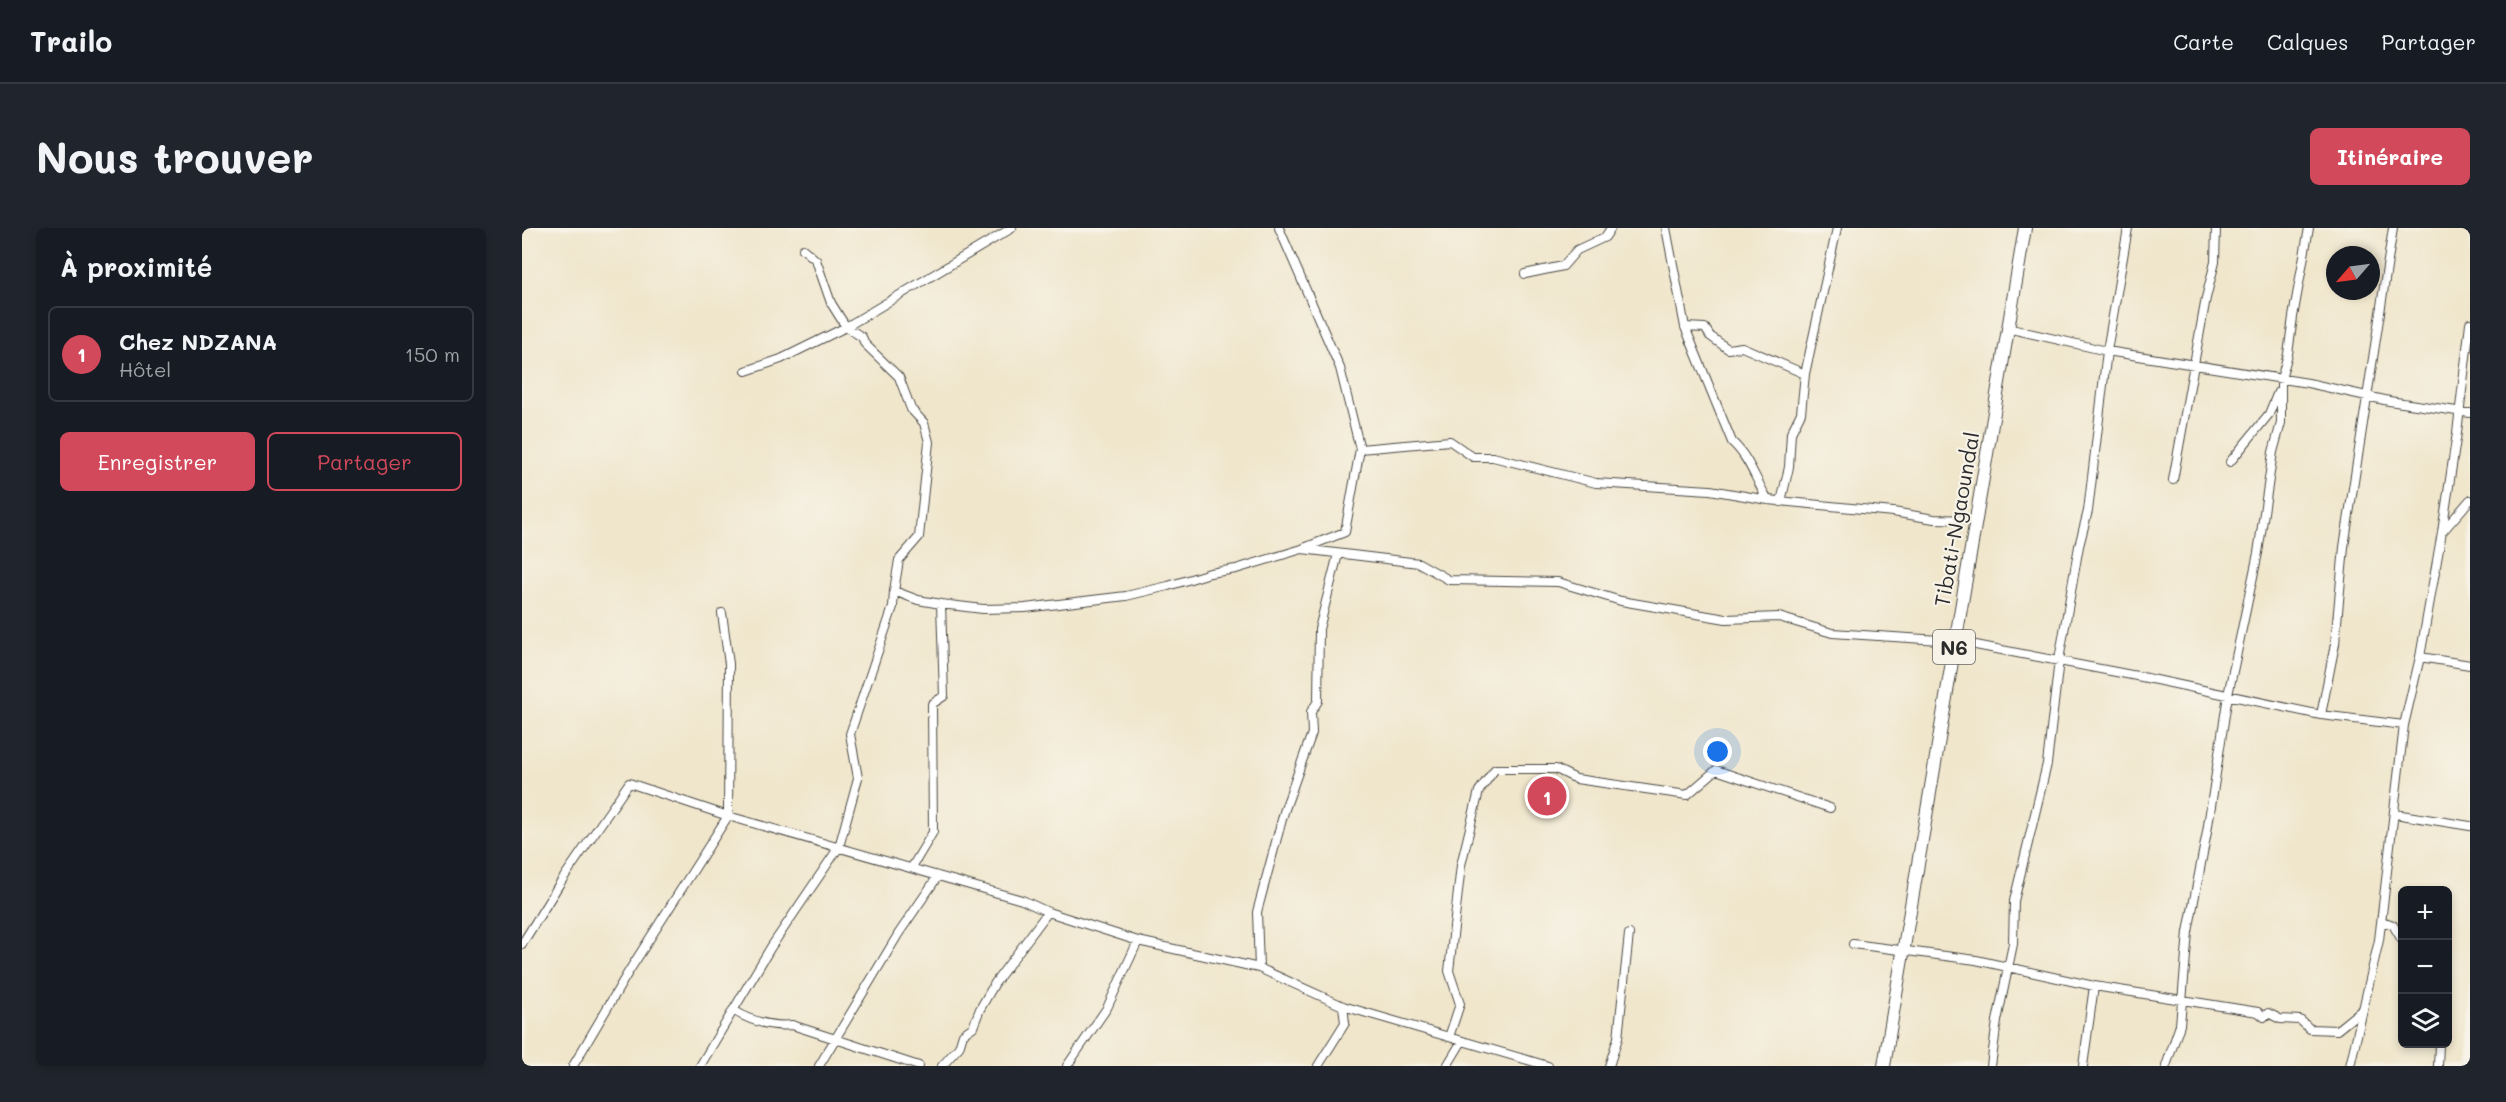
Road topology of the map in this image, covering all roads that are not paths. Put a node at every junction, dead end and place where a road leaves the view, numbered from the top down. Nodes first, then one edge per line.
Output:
1 (1279, 228) edge
2 (1611, 228) edge
3 (1666, 228) edge
4 (1837, 228) edge
5 (2025, 228) edge
6 (2128, 228) edge
7 (2216, 228) edge
8 (2309, 228) edge
9 (2393, 228) edge
10 (1007, 229) edge
11 (803, 249) dead end
12 (1525, 274) dead end
13 (2470, 323) edge
14 (846, 327) junction
15 (1685, 327) junction
16 (2007, 328) junction
17 (2108, 351) junction
18 (2195, 365) junction
19 (746, 371) dead end
20 (1805, 374) junction
21 (2281, 379) junction
22 (2279, 389) junction
23 (2366, 396) junction
24 (2460, 411) junction
25 (2470, 413) edge
26 (1360, 449) junction
27 (2230, 462) dead end
28 (2173, 480) dead end
29 (1768, 500) junction
30 (2470, 500) edge
31 (1781, 502) junction
32 (1975, 520) junction
33 (2442, 532) junction
34 (1302, 549) junction
35 (1338, 554) junction
36 (894, 591) junction
37 (941, 603) junction
38 (722, 613) dead end
39 (1955, 641) junction
40 (2420, 657) junction
41 (2059, 660) junction
42 (2470, 665) edge
43 (2228, 695) junction
44 (2321, 715) junction
45 (2404, 725) junction
46 (1830, 808) dead end
47 (2395, 814) junction
48 (728, 816) junction
49 (2470, 826) edge
50 (839, 847) junction
51 (912, 867) junction
52 (939, 876) junction
53 (1048, 912) junction
54 (2382, 921) junction
55 (2398, 933) edge
56 (1629, 934) dead end
57 (1138, 941) junction
58 (522, 944) edge
59 (1852, 944) dead end
60 (1903, 951) junction
61 (2009, 966) junction
62 (1259, 968) junction
63 (2094, 986) junction
64 (2181, 999) junction
65 (1343, 1006) junction
66 (2363, 1009) junction
67 (733, 1011) junction
68 (1449, 1037) junction
69 (835, 1040) junction
70 (1462, 1041) junction
71 (2439, 1048) edge
72 (573, 1066) edge
73 (700, 1066) edge
74 (819, 1066) edge
75 (919, 1066) edge
76 (942, 1066) edge
77 (1067, 1066) edge
78 (1318, 1066) edge
79 (1447, 1066) edge
80 (1548, 1066) edge
81 (1609, 1066) edge
82 (1884, 1066) edge
83 (1991, 1066) edge
84 (2083, 1066) edge
85 (2166, 1066) edge
86 (2350, 1066) edge
87 (2438, 1066) edge

1 - 26 street
2 - 12 street
3 - 15 street
4 - 20 street
5 - 16 highway, Tibati-Ngaoundal / N6
6 - 17 street
7 - 18 street
8 - 21 street
9 - 23 street
10 - 14 street
11 - 14 street
13 - 24 street
14 - 19 street
14 - 36 street
15 - 20 street
15 - 29 street
16 - 17 street
16 - 32 highway, Tibati-Ngaoundal / N6
17 - 18 street
17 - 41 street
18 - 21 street
18 - 28 street
20 - 31 street
21 - 22 street
21 - 23 street
22 - 27 street
22 - 43 street
23 - 24 street
23 - 44 street
24 - 25 street
24 - 33 street
26 - 29 street
26 - 34 street
29 - 31 street
30 - 33 street
31 - 32 street
32 - 39 highway, Tibati-Ngaoundal / N6
33 - 40 street
34 - 35 street
34 - 37 street
35 - 39 street
35 - 62 street
36 - 37 street
36 - 50 street
37 - 51 street
38 - 48 street
39 - 41 street
39 - 60 highway, Tibati-Ngaoundal / N6
40 - 42 street
40 - 45 street
41 - 43 street
41 - 61 street
43 - 44 street
43 - 64 street
44 - 45 street
45 - 47 street
46 - 68 street
47 - 49 street
47 - 54 street
48 - 50 street
48 - 58 street
48 - 72 street
50 - 51 street
50 - 67 street
51 - 52 street
52 - 53 street
52 - 69 street
53 - 57 street
53 - 76 street
54 - 55 street
54 - 66 street
56 - 81 street
57 - 62 street
57 - 77 street
59 - 60 street
60 - 61 street
60 - 82 highway, Tibati-Ngaoundal / N6
61 - 63 street
61 - 83 street
62 - 65 street
63 - 64 street
63 - 84 street
64 - 66 street
64 - 85 street
65 - 68 street
65 - 78 street
66 - 86 street
67 - 69 street
67 - 73 street
68 - 70 street
69 - 74 street
69 - 75 street
70 - 79 street
70 - 80 street
71 - 87 street

